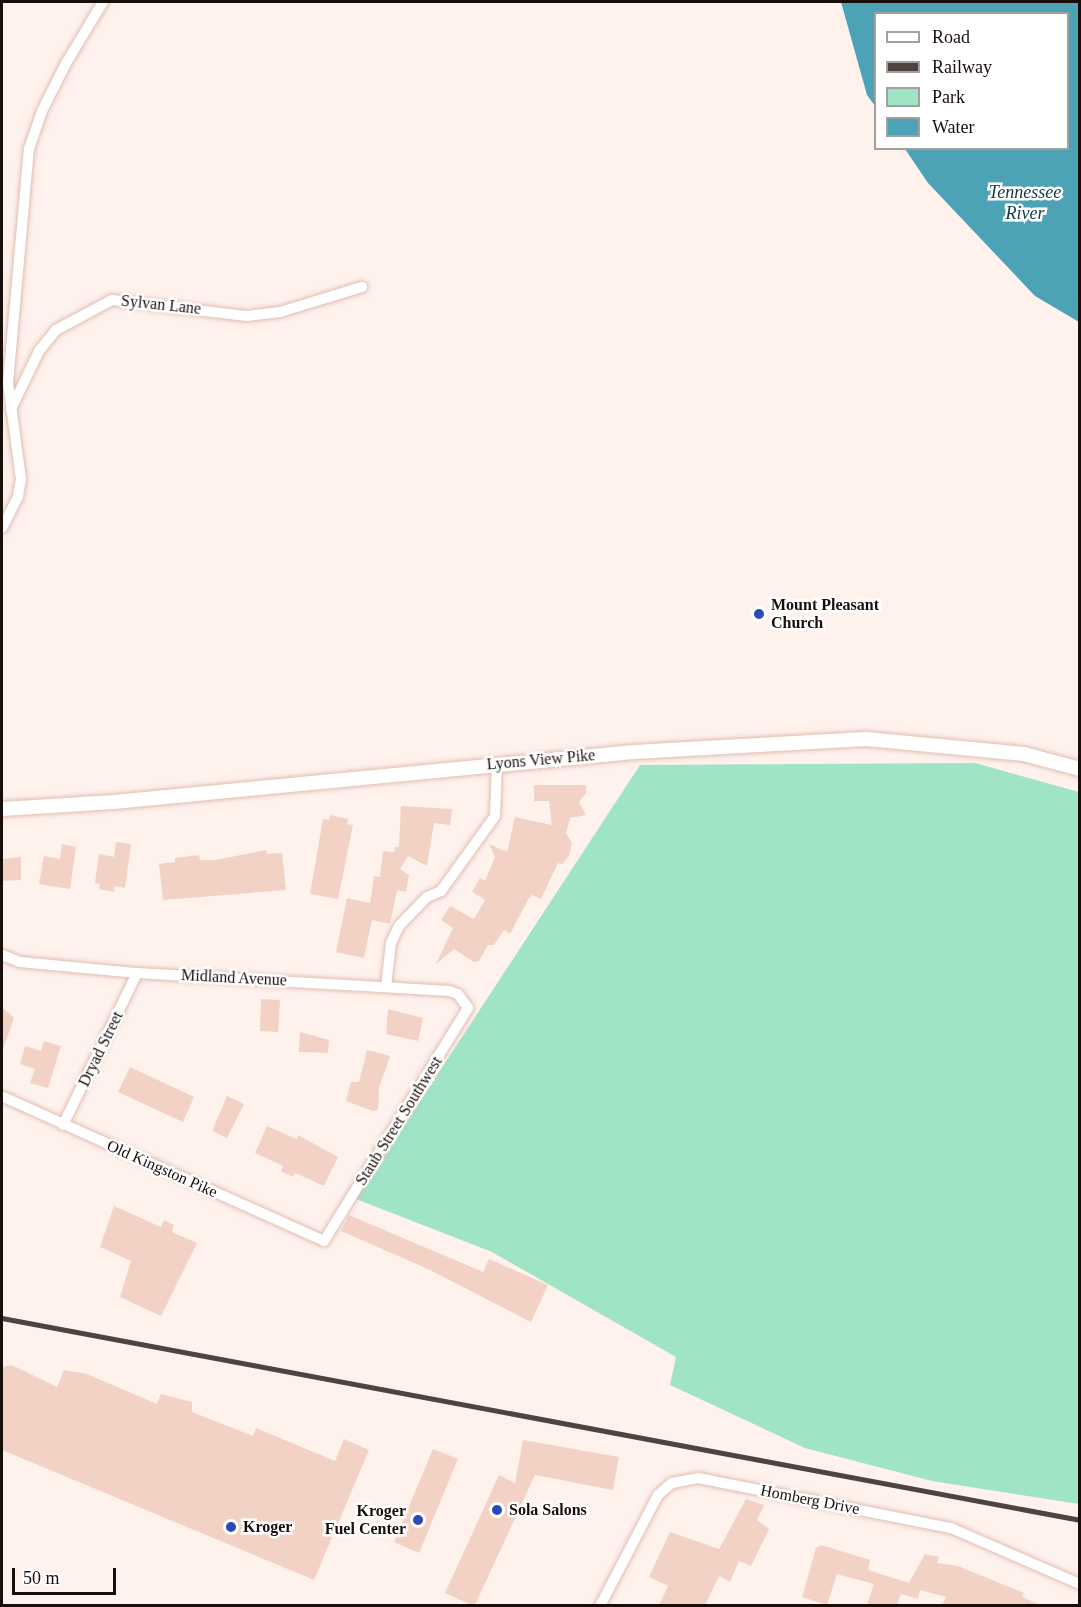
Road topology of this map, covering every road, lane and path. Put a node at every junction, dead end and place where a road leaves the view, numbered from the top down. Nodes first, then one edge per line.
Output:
1 (103, 2) edge
2 (362, 288) dead end
3 (11, 409) junction
4 (2, 528) edge
5 (497, 764) junction
6 (1080, 769) edge
7 (2, 809) edge
8 (2, 955) edge
9 (137, 973) junction
10 (386, 986) junction
11 (465, 1001) joint
12 (2, 1096) edge
13 (63, 1125) junction
14 (324, 1241) joint
15 (1080, 1584) edge
16 (600, 1605) edge

1 - 3 street
2 - 3 street, Sylvan Lane
3 - 4 street
5 - 6 street, Lyons View Pike
5 - 7 street, Lyons View Pike
5 - 10 street
8 - 9 street, Midland Avenue
9 - 10 street, Midland Avenue
9 - 13 street, Dryad Street
10 - 11 street, Midland Avenue
11 - 14 street, Staub Street Southwest
12 - 13 street, Old Kingston Pike
13 - 14 street, Old Kingston Pike
15 - 16 street, Homberg Drive

